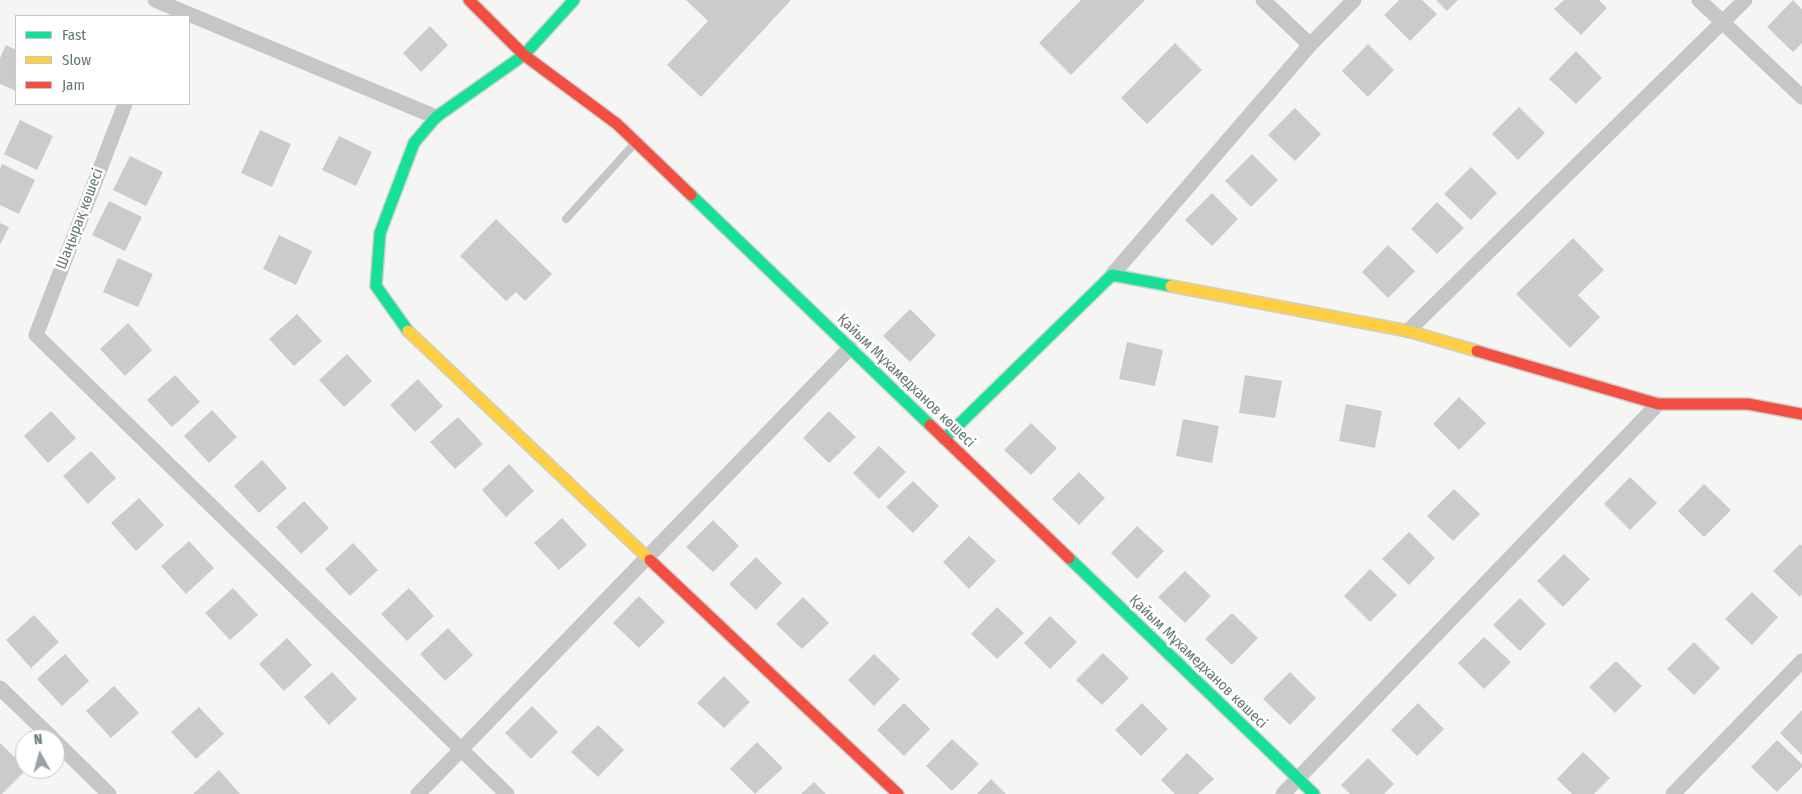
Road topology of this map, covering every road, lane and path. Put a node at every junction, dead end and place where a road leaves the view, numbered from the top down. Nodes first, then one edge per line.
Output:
1 (469, 0) edge
2 (574, 0) edge
3 (1263, 0) edge
4 (1354, 0) edge
5 (1699, 0) edge
6 (1745, 0) edge
7 (161, 5) edge
8 (186, 15) edge
9 (190, 17) edge
10 (1723, 23) junction
11 (1310, 44) junction
12 (524, 55) junction
13 (1802, 97) edge
14 (124, 105) edge
15 (436, 117) junction
16 (636, 142) junction
17 (566, 219) dead end
18 (1112, 275) junction
19 (1408, 331) junction
20 (850, 348) junction
21 (1658, 404) junction
22 (1802, 414) edge
23 (944, 439) junction
24 (647, 558) junction
25 (1802, 662) edge
26 (0, 688) edge
27 (43, 729) edge
28 (460, 750) junction
29 (65, 751) edge
30 (1298, 779) junction
31 (110, 794) edge
32 (418, 794) edge
33 (507, 794) edge
34 (898, 794) edge
35 (1283, 794) edge
36 (1314, 794) edge
37 (1673, 794) edge

1 - 12 street, Қайым Мұхамедханов көшесі
2 - 12 street
3 - 11 street
4 - 11 street
5 - 10 street
6 - 10 street
7 - 8 street
9 - 15 street
10 - 13 street
10 - 19 street
11 - 18 street
12 - 15 street
12 - 16 street, Қайым Мұхамедханов көшесі
14 - 28 street, Шаңырақ көшесі
15 - 24 street
16 - 17 lane
16 - 20 street, Қайым Мұхамедханов көшесі
18 - 19 street
18 - 23 street
19 - 21 street
20 - 23 street, Қайым Мұхамедханов көшесі
20 - 24 street
21 - 22 street
21 - 30 street
23 - 30 street, Қайым Мұхамедханов көшесі
24 - 28 street
24 - 34 street
25 - 37 street
26 - 27 street
28 - 32 street
28 - 33 street
29 - 31 street
30 - 35 street
30 - 36 street, Қайым Мұхамедханов көшесі

